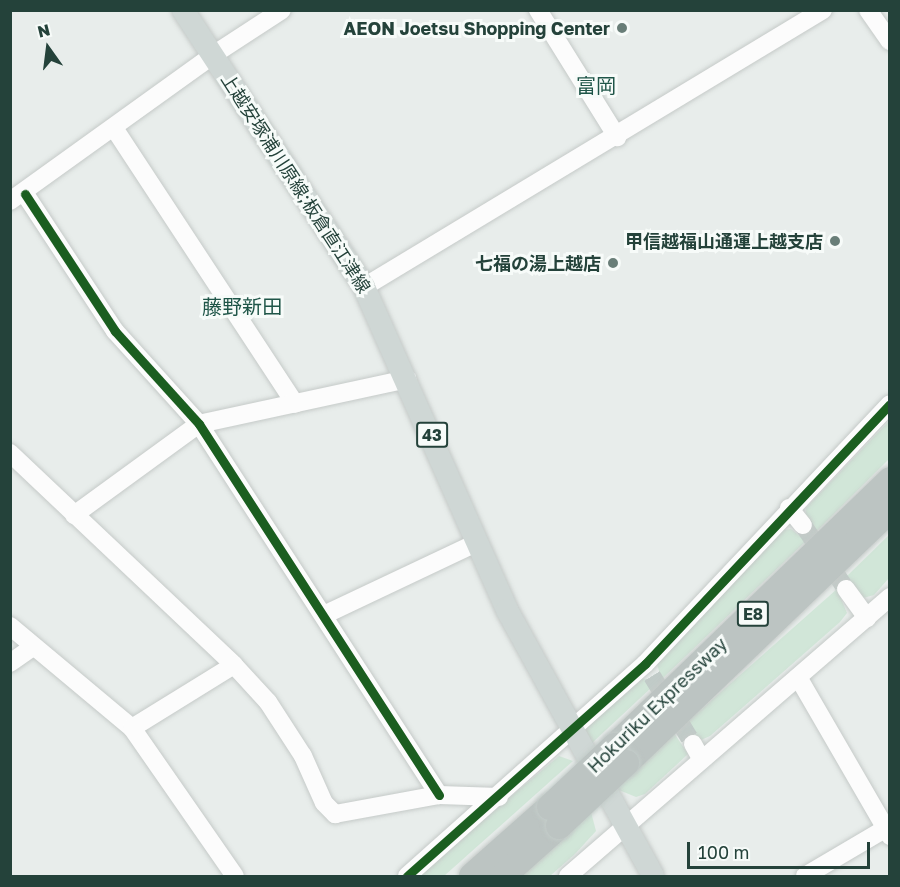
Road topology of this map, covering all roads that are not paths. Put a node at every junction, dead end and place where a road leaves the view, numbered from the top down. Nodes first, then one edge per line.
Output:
1 (183, 10) edge
2 (282, 10) edge
3 (538, 10) edge
4 (823, 10) edge
5 (868, 10) edge
6 (890, 41) edge
7 (213, 54) junction
8 (114, 128) junction
9 (617, 137) junction
10 (18, 198) edge
11 (364, 286) junction
12 (407, 379) junction
13 (295, 404) junction
14 (890, 404) edge
15 (199, 424) junction
16 (10, 453) edge
17 (890, 480) edge
18 (789, 508) junction
19 (890, 510) edge
20 (74, 515) junction
21 (890, 520) edge
22 (803, 525) tunnel mouth
23 (478, 543) junction
24 (816, 584) junction
25 (846, 589) tunnel mouth
26 (890, 597) edge
27 (326, 614) junction
28 (867, 618) junction
29 (10, 626) edge
30 (33, 646) junction
31 (10, 663) edge
32 (234, 664) junction
33 (798, 677) junction
34 (132, 728) junction
35 (573, 733) junction
36 (693, 744) tunnel mouth
37 (621, 754) junction
38 (702, 760) junction
39 (439, 795) junction
40 (499, 797) junction
41 (555, 817) junction
42 (626, 825) junction
43 (888, 831) edge
44 (644, 872) edge
45 (812, 875) edge
46 (234, 876) edge
47 (407, 876) edge
48 (472, 876) edge
49 (503, 876) edge
50 (568, 876) edge

1 - 7 main road, 上越安塚浦川原線;板倉直江津線 / 43
2 - 7 street
3 - 9 street
4 - 9 street
5 - 6 street
7 - 8 street
7 - 11 main road, 上越安塚浦川原線;板倉直江津線 / 43
8 - 10 street
8 - 13 street
9 - 11 street
10 - 15 street
11 - 12 main road, 上越安塚浦川原線;板倉直江津線 / 43
12 - 13 street
12 - 23 main road, 上越安塚浦川原線;板倉直江津線 / 43
13 - 15 street
14 - 18 street
15 - 20 street
15 - 27 street
16 - 20 street
17 - 37 highway, Hokuriku Expressway / E8
18 - 22 street
18 - 35 street
19 - 24 highway, Hokuriku Expressway / E8
20 - 32 street
21 - 24 highway
23 - 27 street
23 - 35 main road, 上越安塚浦川原線;板倉直江津線 / 43
24 - 37 highway, Hokuriku Expressway / E8
25 - 28 street
26 - 28 street
27 - 39 street
28 - 33 street
29 - 30 street
30 - 31 street
30 - 34 street
32 - 34 street
32 - 39 street
33 - 38 street
33 - 43 street
34 - 46 street
35 - 40 street
35 - 42 main road, 上越安塚浦川原線;板倉直江津線 / 43
36 - 38 street
37 - 41 highway, Hokuriku Expressway / E8, bridge
38 - 42 street
39 - 40 street
40 - 47 street
41 - 48 highway, Hokuriku Expressway / E8
41 - 49 highway, Hokuriku Expressway / E8
42 - 44 main road, 上越安塚浦川原線;板倉直江津線 / 43
42 - 50 street
43 - 45 street

